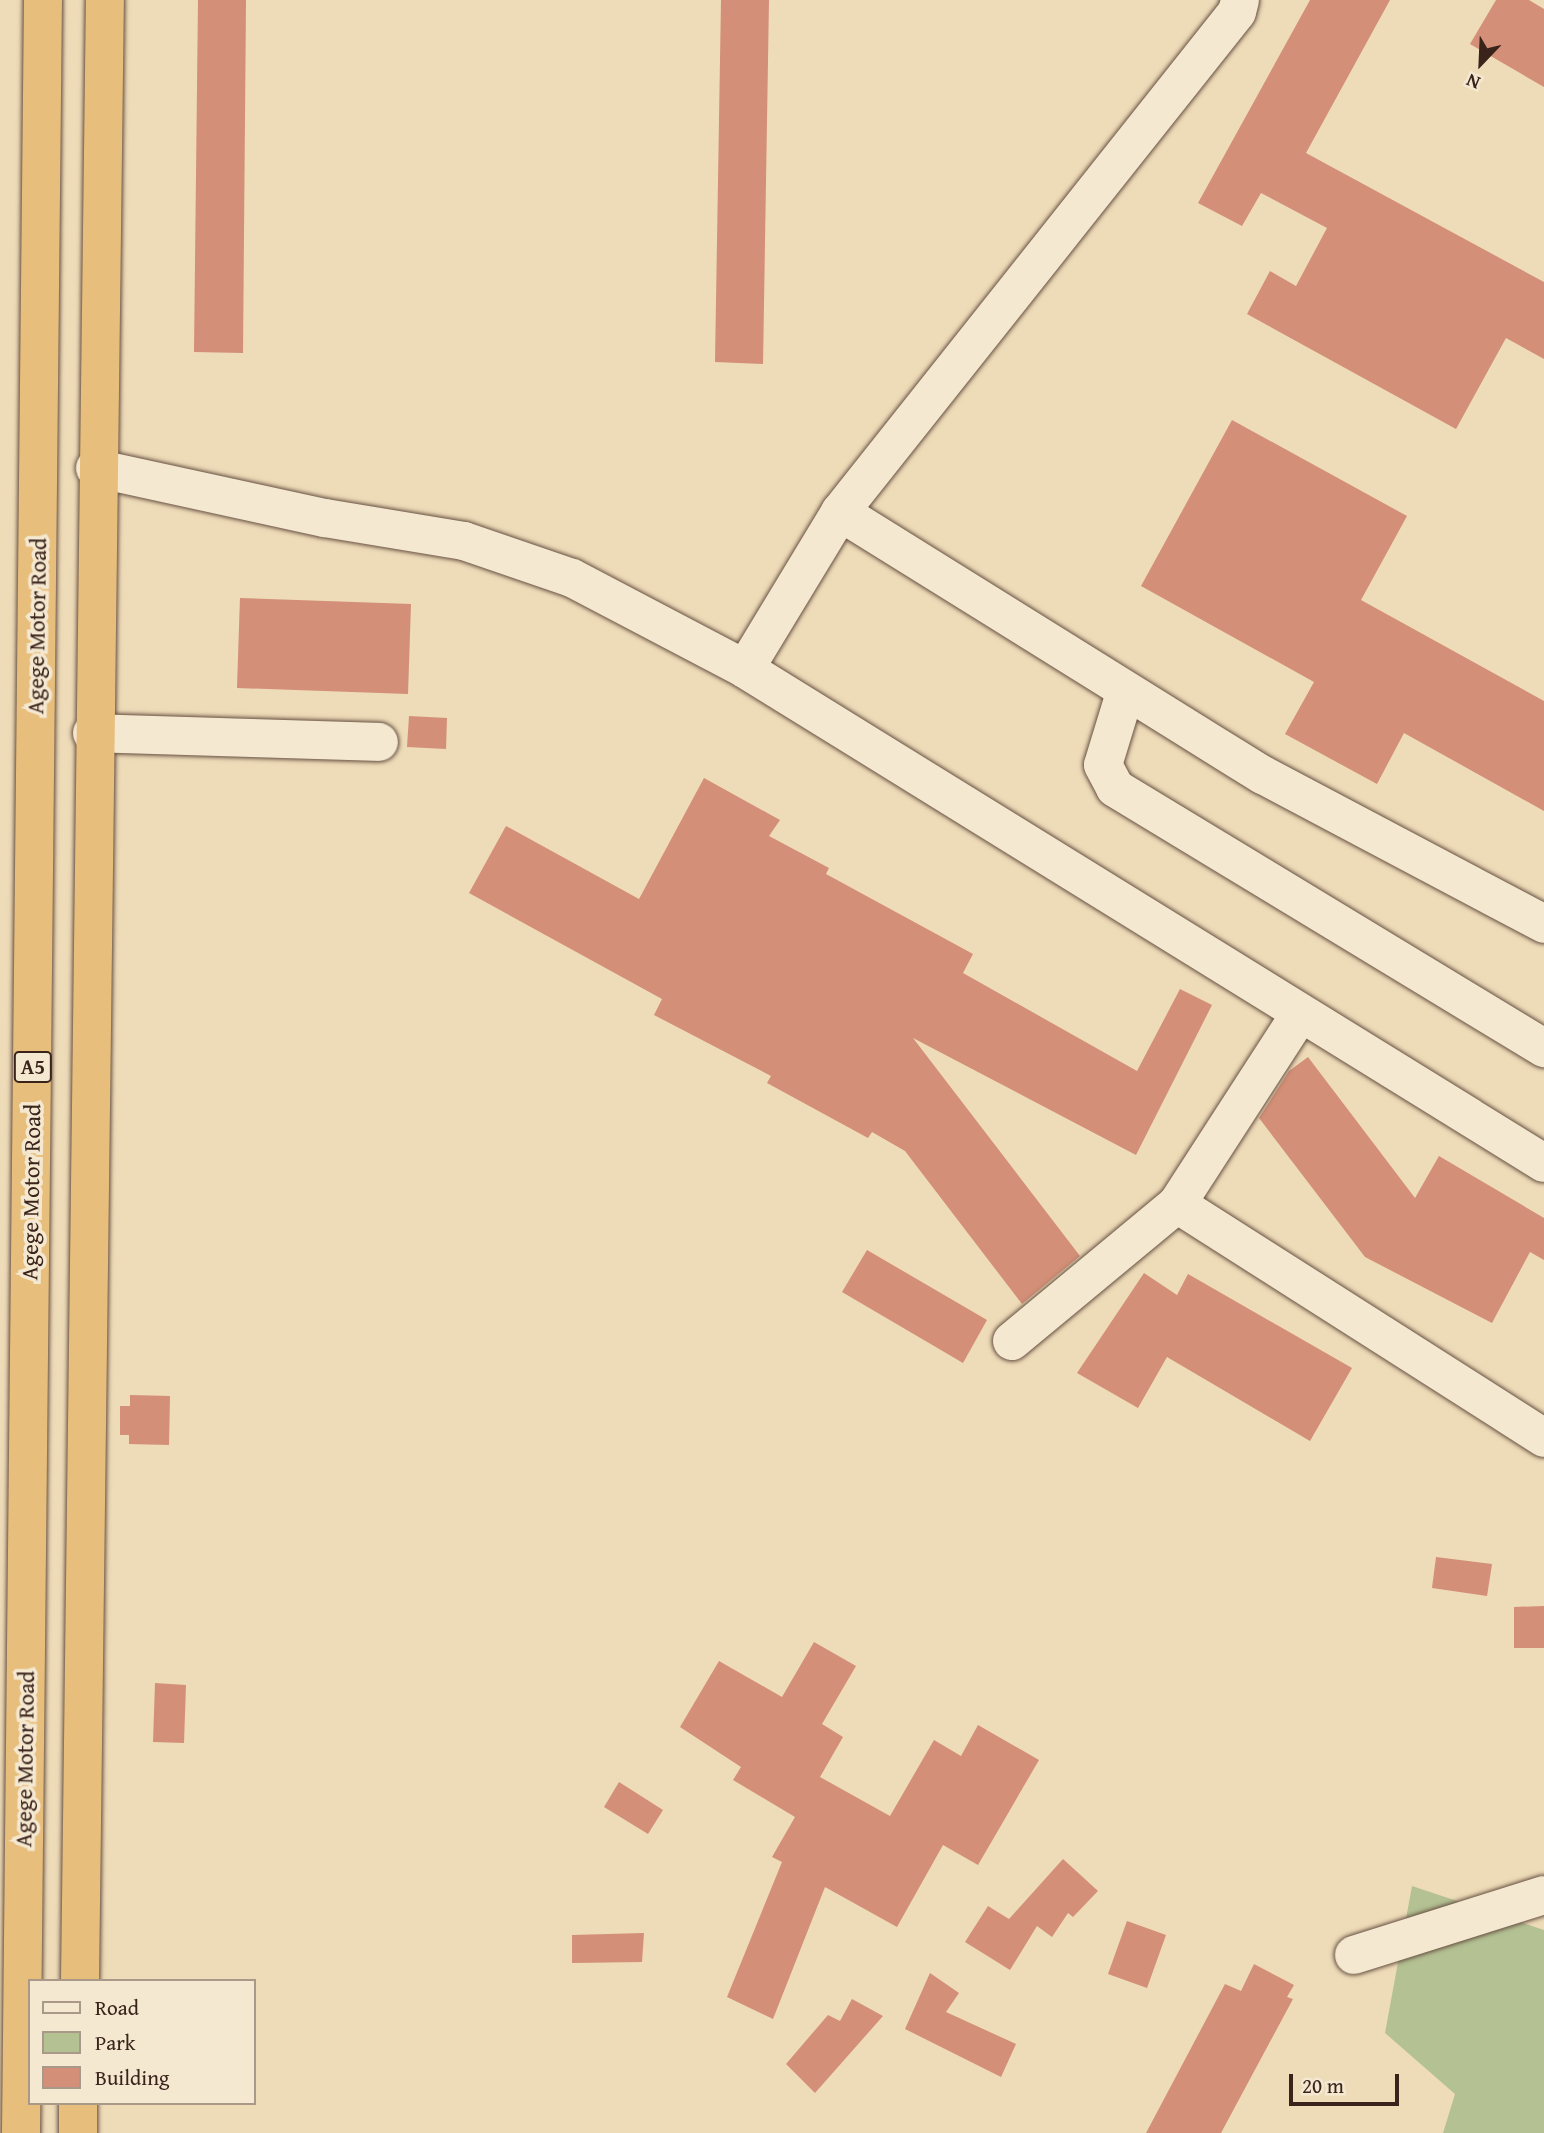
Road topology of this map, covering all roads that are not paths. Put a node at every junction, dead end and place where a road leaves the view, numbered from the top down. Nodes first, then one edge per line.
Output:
1 (43, 0) edge
2 (105, 0) edge
3 (1240, 0) edge
4 (96, 468) junction
5 (839, 512) junction
6 (745, 669) junction
7 (1125, 693) junction
8 (92, 733) junction
9 (379, 742) dead end
10 (1544, 925) edge
11 (1300, 1014) junction
12 (1544, 1048) edge
13 (1544, 1163) edge
14 (1177, 1204) junction
15 (1012, 1341) dead end
16 (1544, 1438) edge
17 (1544, 1895) edge
18 (1354, 1955) dead end
19 (80, 1979) edge
20 (78, 2105) edge
21 (21, 2133) edge
22 (78, 2133) edge

1 - 21 highway, Agege Motor Road / A5
2 - 4 highway
3 - 5 lane
4 - 6 lane
4 - 8 highway
5 - 6 lane
5 - 7 lane
6 - 11 lane
7 - 10 lane
7 - 12 lane
8 - 9 lane
8 - 19 highway
11 - 13 lane
11 - 14 lane
14 - 15 lane
14 - 16 lane
17 - 18 lane
20 - 22 highway

